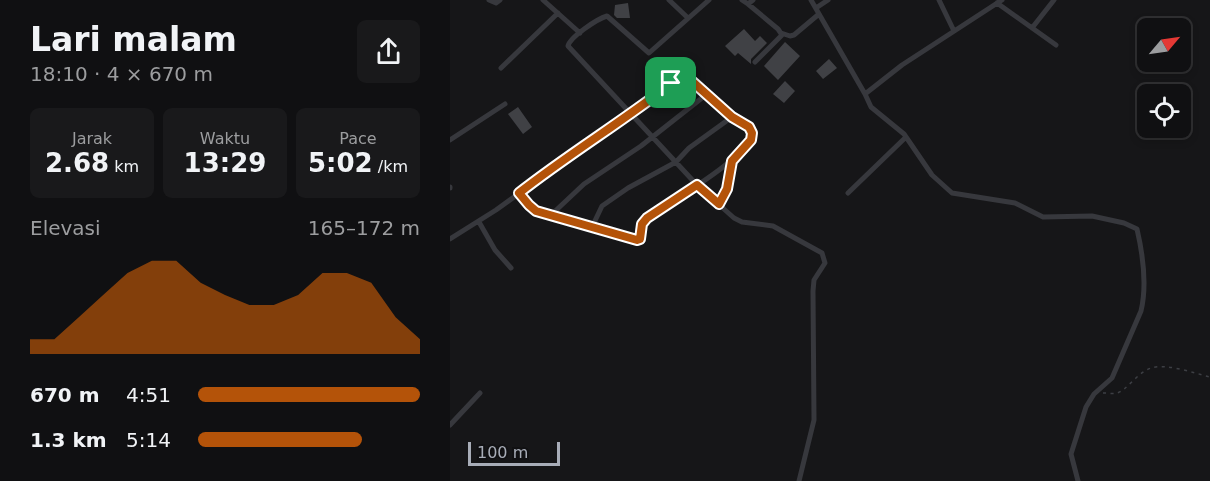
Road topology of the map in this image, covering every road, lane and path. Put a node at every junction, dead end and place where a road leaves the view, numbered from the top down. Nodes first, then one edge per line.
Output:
1 (489, 0) edge
2 (500, 0) edge
3 (544, 0) edge
4 (669, 0) edge
5 (709, 0) edge
6 (742, 0) edge
7 (811, 0) edge
8 (828, 0) edge
9 (939, 0) edge
10 (1054, 0) edge
11 (751, 2) edge
12 (999, 2) edge
13 (816, 8) junction
14 (558, 13) junction
15 (819, 14) junction
16 (688, 18) junction
17 (1032, 28) junction
18 (954, 31) junction
19 (580, 33) junction
20 (781, 33) junction
21 (1056, 45) dead end
22 (755, 62) dead end
23 (501, 68) dead end
24 (707, 94) junction
25 (865, 94) junction
26 (505, 104) dead end
27 (630, 114) junction
28 (732, 117) junction
29 (652, 137) junction
30 (906, 137) junction
31 (450, 140) edge
32 (732, 161) junction
33 (676, 162) junction
34 (697, 185) junction
35 (519, 193) junction
36 (848, 194) dead end
37 (719, 204) junction
38 (550, 215) junction
39 (479, 222) junction
40 (592, 227) junction
41 (450, 239) edge
42 (511, 268) dead end
43 (1210, 377) edge
44 (480, 393) dead end
45 (1094, 394) junction
46 (450, 424) edge
47 (799, 481) edge
48 (1078, 481) edge

1 - 2 street
3 - 14 street
4 - 16 street
5 - 16 street
6 - 11 street
7 - 13 street
8 - 13 street
9 - 18 street
10 - 17 street
11 - 20 street
12 - 17 street
12 - 18 street
13 - 15 street
14 - 19 street
14 - 23 street
15 - 20 street
15 - 25 street
16 - 19 street
17 - 21 street
18 - 25 street
19 - 27 street
20 - 22 street
24 - 27 street
24 - 28 street
24 - 29 street
25 - 30 street
26 - 31 street
27 - 29 street
27 - 35 street
28 - 32 street
28 - 33 street
29 - 33 street
29 - 38 street
30 - 36 street
30 - 45 street
32 - 34 street
32 - 37 street
33 - 34 street
33 - 40 street
34 - 37 street
34 - 40 street
35 - 38 street
35 - 39 street
37 - 47 street
38 - 40 street
39 - 41 street
39 - 42 street
43 - 45 path
44 - 46 street
45 - 48 street

